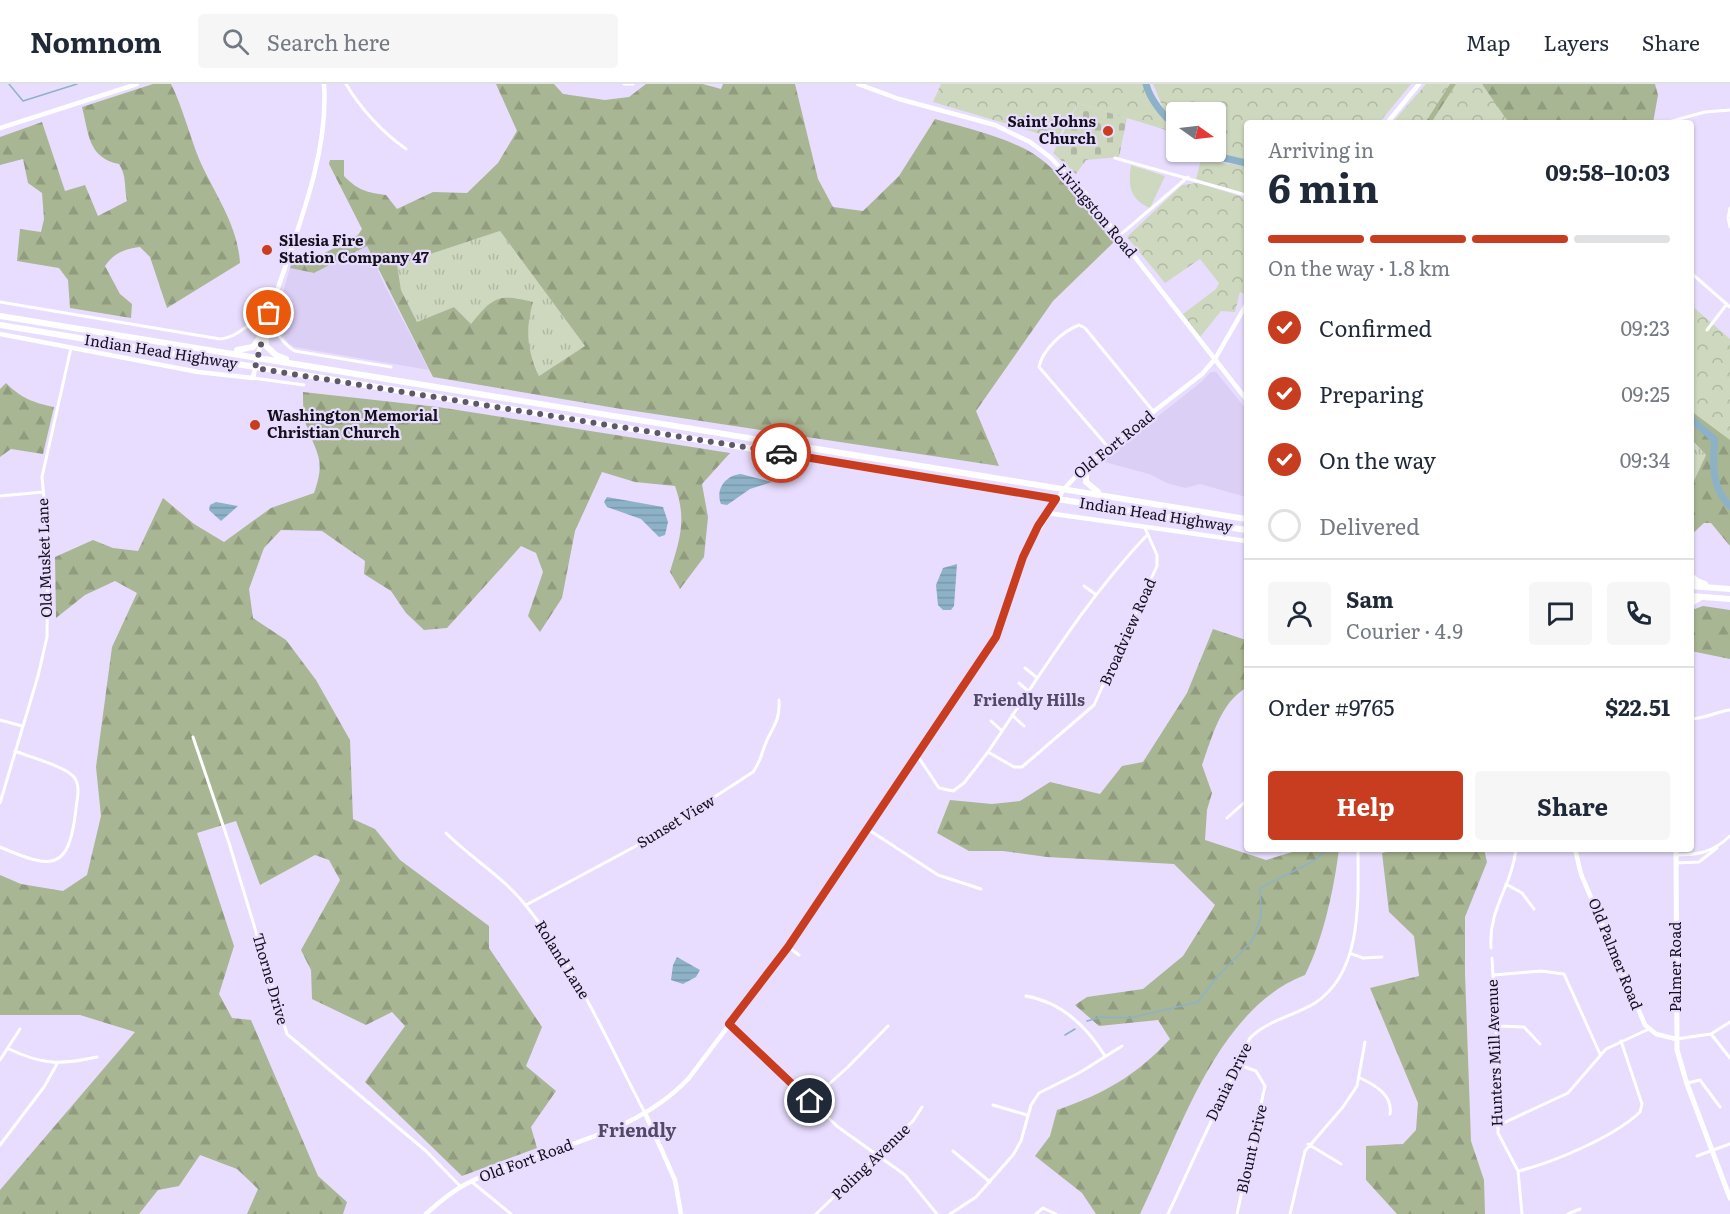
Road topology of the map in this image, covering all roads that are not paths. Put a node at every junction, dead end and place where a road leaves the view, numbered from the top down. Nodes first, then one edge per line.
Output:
1 (137, 84) edge
2 (324, 84) edge
3 (346, 84) edge
4 (624, 84) edge
5 (633, 84) edge
6 (858, 84) edge
7 (1419, 84) edge
8 (1730, 110) edge
9 (1389, 120) edge
10 (1676, 120) edge
11 (0, 128) edge
12 (406, 149) dead end
13 (1115, 158) dead end
14 (1188, 177) junction
15 (1244, 194) edge
16 (1730, 207) edge
17 (1730, 227) edge
18 (1119, 237) junction
19 (1694, 275) edge
20 (0, 302) edge
21 (1728, 305) edge
22 (1244, 308) edge
23 (0, 316) edge
24 (0, 325) edge
25 (265, 327) junction
26 (1707, 330) dead end
27 (0, 334) edge
28 (71, 346) junction
29 (219, 351) junction
30 (257, 357) junction
31 (1215, 359) junction
32 (298, 363) junction
33 (391, 367) dead end
34 (255, 368) junction
35 (253, 378) junction
36 (304, 385) dead end
37 (1244, 396) edge
38 (1154, 412) junction
39 (1108, 448) junction
40 (1091, 461) junction
41 (1064, 489) junction
42 (43, 492) junction
43 (0, 496) edge
44 (1116, 498) junction
45 (1056, 499) junction
46 (1047, 513) junction
47 (1244, 519) edge
48 (1144, 526) junction
49 (1244, 530) edge
50 (1148, 534) junction
51 (1244, 541) edge
52 (1694, 579) edge
53 (1084, 586) dead end
54 (1694, 586) edge
55 (1720, 588) junction
56 (1730, 589) edge
57 (1095, 594) junction
58 (1694, 596) edge
59 (1701, 597) junction
60 (1730, 599) edge
61 (1694, 601) edge
62 (1025, 668) dead end
63 (1036, 677) junction
64 (1019, 684) dead end
65 (1027, 690) junction
66 (779, 700) dead end
67 (1730, 710) edge
68 (1012, 715) junction
69 (1694, 719) edge
70 (0, 720) edge
71 (991, 722) dead end
72 (22, 726) junction
73 (1024, 726) dead end
74 (1002, 731) junction
75 (193, 737) dead end
76 (15, 751) junction
77 (988, 752) junction
78 (917, 755) junction
79 (0, 803) edge
80 (1244, 803) edge
81 (1227, 818) dead end
82 (866, 828) junction
83 (447, 833) dead end
84 (1730, 836) edge
85 (1719, 846) junction
86 (0, 847) edge
87 (1358, 852) edge
88 (1515, 852) edge
89 (1576, 852) edge
90 (1676, 852) edge
91 (1676, 863) junction
92 (1506, 884) junction
93 (981, 889) dead end
94 (526, 905) junction
95 (1534, 909) dead end
96 (788, 947) junction
97 (1491, 948) dead end
98 (1352, 954) junction
99 (798, 955) dead end
100 (1382, 957) dead end
101 (1492, 958) dead end
102 (1494, 975) junction
103 (1026, 996) dead end
104 (1730, 1022) edge
105 (729, 1024) junction
106 (888, 1026) dead end
107 (1497, 1026) junction
108 (20, 1029) dead end
109 (1649, 1029) junction
110 (1711, 1034) junction
111 (1676, 1039) junction
112 (1621, 1041) junction
113 (1365, 1042) dead end
114 (1540, 1044) dead end
115 (1122, 1046) dead end
116 (9, 1049) junction
117 (1600, 1054) junction
118 (1105, 1056) junction
119 (97, 1058) dead end
120 (1730, 1058) edge
121 (0, 1060) edge
122 (57, 1064) junction
123 (1236, 1064) junction
124 (1360, 1078) junction
125 (1687, 1084) junction
126 (810, 1101) junction
127 (993, 1105) dead end
128 (922, 1107) dead end
129 (1720, 1107) dead end
130 (645, 1113) junction
131 (1390, 1114) dead end
132 (1027, 1115) junction
133 (1497, 1126) junction
134 (1308, 1144) junction
135 (1730, 1144) edge
136 (0, 1145) edge
137 (953, 1151) dead end
138 (1712, 1151) junction
139 (878, 1154) junction
140 (1697, 1156) dead end
141 (1341, 1164) dead end
142 (1518, 1171) junction
143 (472, 1182) junction
144 (990, 1182) junction
145 (461, 1187) junction
146 (1730, 1198) edge
147 (1580, 1209) dead end
148 (426, 1214) edge
149 (511, 1214) edge
150 (681, 1214) edge
151 (816, 1214) edge
152 (937, 1214) edge
153 (951, 1214) edge
154 (1036, 1214) edge
155 (1056, 1214) edge
156 (1168, 1214) edge
157 (1237, 1214) edge
158 (1290, 1214) edge
159 (1522, 1214) edge
160 (1568, 1214) edge

1 - 11 main road
2 - 25 main road
3 - 12 street
4 - 5 street
6 - 18 main road, Livingston Road
7 - 9 main road
8 - 10 street
13 - 14 street
14 - 15 street
14 - 18 street
16 - 17 street
18 - 31 main road, Livingston Road
19 - 21 street
20 - 25 street
21 - 26 street
22 - 31 main road, Old Fort Road
23 - 29 highway, Indian Head Highway
24 - 34 highway, Indian Head Highway
25 - 29 highway
25 - 30 main road
25 - 32 highway
25 - 33 street
27 - 28 main road
28 - 35 main road
28 - 42 street, Old Musket Lane
29 - 30 highway, Indian Head Highway
30 - 32 highway, Indian Head Highway
30 - 34 main road
31 - 37 main road, Livingston Road
31 - 38 main road, Old Fort Road
32 - 41 highway, Indian Head Highway
34 - 35 main road
34 - 45 highway, Indian Head Highway
35 - 36 street
38 - 39 main road, Old Fort Road
38 - 39 street
39 - 40 main road, Old Fort Road
40 - 41 main road, Old Fort Road
40 - 44 highway
41 - 44 highway, Indian Head Highway
41 - 45 main road, Old Fort Road
42 - 43 street
42 - 72 street, Old Musket Lane
44 - 47 highway, Indian Head Highway
45 - 46 main road, Old Fort Road
45 - 49 highway, Indian Head Highway
46 - 48 main road
46 - 78 main road, Old Fort Road
48 - 50 street, Broadview Road
48 - 51 main road
50 - 57 street
50 - 77 street, Broadview Road
52 - 55 highway
53 - 57 street
54 - 55 highway
55 - 56 highway
57 - 63 street
58 - 59 highway
59 - 60 highway
59 - 61 highway
62 - 63 street
63 - 65 street
64 - 65 street
65 - 68 street
66 - 94 street, Sunset View
67 - 69 street
68 - 73 street
68 - 74 street
70 - 72 street
71 - 74 street
72 - 76 street, Old Musket Lane
74 - 77 street
75 - 145 street, Thorne Drive
76 - 79 street, Old Musket Lane
76 - 86 street
77 - 78 street
78 - 82 main road, Old Fort Road
80 - 81 street
82 - 93 street
82 - 96 main road, Old Fort Road
83 - 94 street, Roland Lane
84 - 85 street
85 - 90 street
85 - 91 street
87 - 98 street, Dania Drive
88 - 92 street
89 - 109 main road, Old Palmer Road
90 - 91 main road, Palmer Road
91 - 111 main road, Palmer Road
92 - 95 street
92 - 97 street
94 - 130 street, Roland Lane
96 - 99 street
96 - 105 main road, Old Fort Road
98 - 100 street
98 - 123 street, Dania Drive
101 - 102 street, Hunters Mill Avenue
102 - 107 street, Hunters Mill Avenue
102 - 117 street
103 - 118 street
104 - 110 street
105 - 126 street
105 - 130 main road, Old Fort Road
106 - 126 street
107 - 114 street
107 - 133 street, Hunters Mill Avenue
108 - 116 street
109 - 111 main road
109 - 112 street
110 - 111 street
110 - 120 street
111 - 125 main road, Palmer Road
112 - 117 street
112 - 142 street
113 - 124 street
115 - 118 street
116 - 121 street
116 - 122 street
117 - 133 street
118 - 132 street
119 - 122 street
122 - 136 street
123 - 156 street, Dania Drive
123 - 157 street, Blount Drive
124 - 131 street
124 - 134 street
125 - 129 street
125 - 138 main road, Palmer Road
126 - 139 street
127 - 132 street
128 - 139 street, Poling Avenue
130 - 143 main road, Old Fort Road
130 - 150 main road
132 - 144 street
133 - 142 street, Hunters Mill Avenue
134 - 141 street
134 - 158 street
135 - 138 street
137 - 144 street
138 - 140 street
138 - 146 main road, Palmer Road
139 - 151 street, Poling Avenue
139 - 152 street
142 - 159 street, Hunters Mill Avenue
143 - 145 main road, Old Fort Road
143 - 149 street
144 - 153 street
145 - 148 main road, Old Fort Road
147 - 160 street
154 - 155 street

